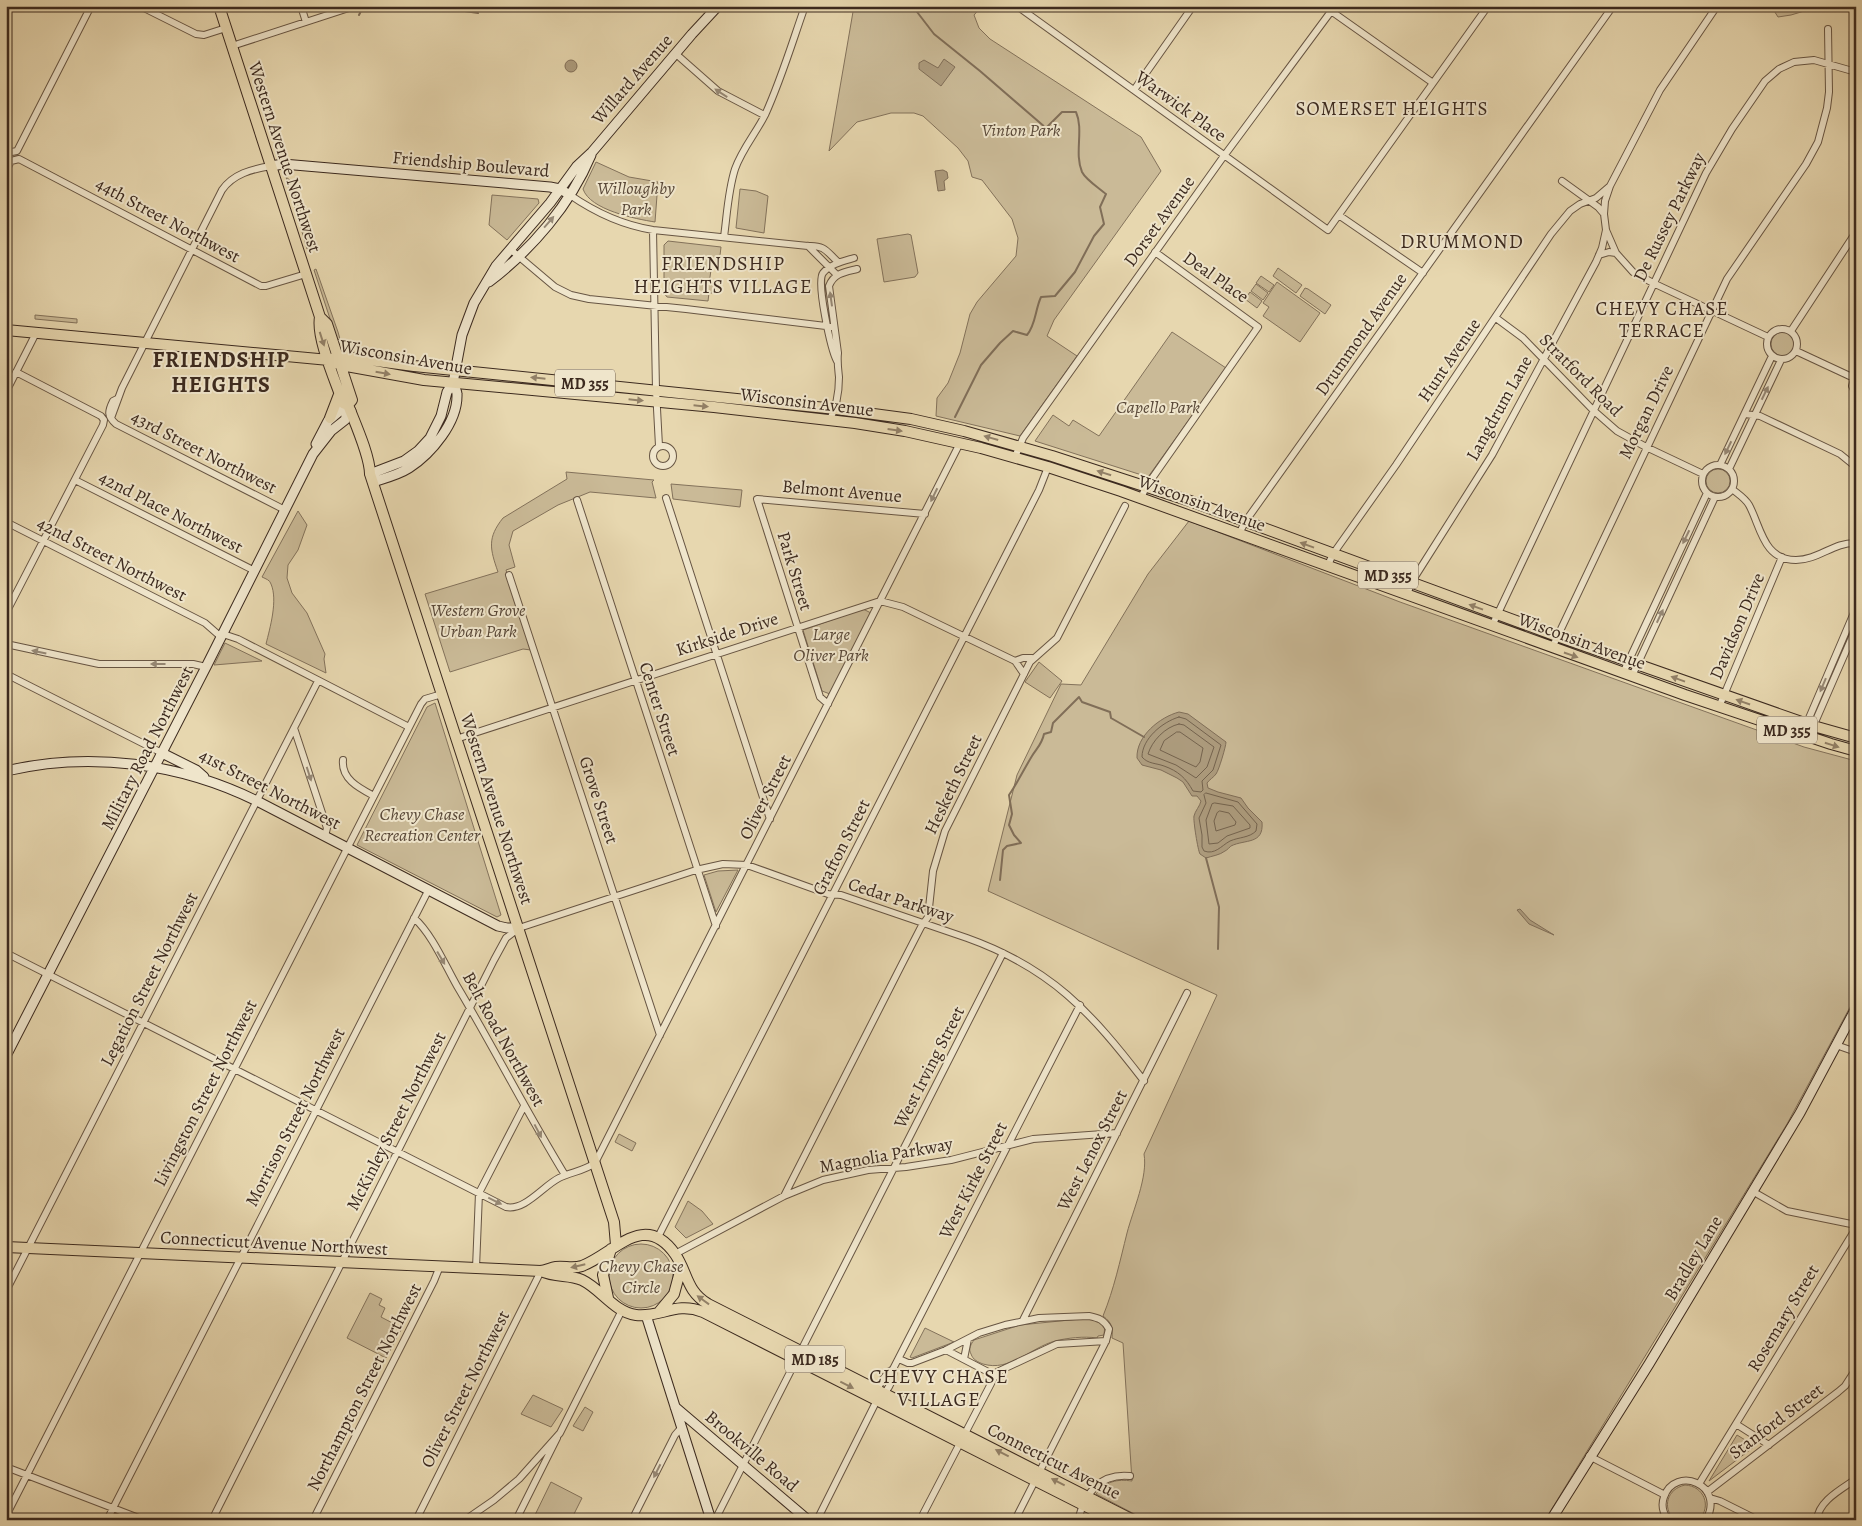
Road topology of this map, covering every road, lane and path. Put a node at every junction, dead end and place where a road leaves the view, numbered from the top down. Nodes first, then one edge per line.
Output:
1 (91, 6) edge
2 (140, 6) edge
3 (219, 6) edge
4 (301, 6) edge
5 (355, 6) edge
6 (718, 6) edge
7 (805, 6) edge
8 (1017, 6) edge
9 (1194, 6) edge
10 (1488, 6) edge
11 (1613, 6) edge
12 (1717, 6) edge
13 (1333, 9) edge
14 (306, 22) junction
15 (226, 28) junction
16 (1828, 30) dead end
17 (232, 46) junction
18 (676, 54) junction
19 (1829, 63) junction
20 (1856, 72) edge
21 (1433, 84) junction
22 (1134, 90) junction
23 (764, 116) junction
24 (592, 152) junction
25 (7, 153) edge
26 (1225, 155) junction
27 (271, 166) junction
28 (6, 171) edge
29 (1562, 181) dead end
30 (1610, 186) junction
31 (560, 190) junction
32 (570, 195) junction
33 (1589, 201) junction
34 (1604, 214) junction
35 (1340, 216) junction
36 (653, 230) junction
37 (1606, 230) junction
38 (1856, 232) edge
39 (724, 237) junction
40 (808, 246) junction
41 (192, 249) junction
42 (510, 249) junction
43 (1155, 252) junction
44 (1616, 253) junction
45 (1599, 255) junction
46 (518, 256) junction
47 (854, 258) dead end
48 (838, 262) junction
49 (830, 268) junction
50 (857, 269) dead end
51 (1423, 273) junction
52 (306, 274) junction
53 (837, 275) junction
54 (1653, 283) junction
55 (486, 285) junction
56 (654, 305) junction
57 (1712, 311) junction
58 (1496, 318) junction
59 (831, 326) junction
60 (6, 330) edge
61 (1791, 331) junction
62 (36, 333) junction
63 (1768, 337) junction
64 (146, 343) junction
65 (1796, 351) junction
66 (1772, 356) junction
67 (1544, 358) junction
68 (1781, 360) junction
69 (336, 361) junction
70 (455, 370) junction
71 (16, 372) junction
72 (1855, 376) edge
73 (453, 383) junction
74 (656, 390) junction
75 (6, 392) edge
76 (340, 392) junction
77 (1856, 394) edge
78 (657, 402) junction
79 (445, 403) junction
80 (836, 409) junction
81 (349, 410) junction
82 (1593, 410) junction
83 (1745, 414) junction
84 (1754, 415) junction
85 (452, 416) junction
86 (330, 418) junction
87 (107, 419) junction
88 (829, 421) junction
89 (960, 443) junction
90 (659, 446) dead end
91 (1018, 446) junction
92 (1646, 447) junction
93 (313, 454) junction
94 (1015, 458) junction
95 (1720, 465) junction
96 (1048, 467) junction
97 (1856, 468) edge
98 (1729, 469) junction
99 (1703, 474) junction
100 (371, 478) junction
101 (75, 480) junction
102 (1146, 487) junction
103 (1732, 489) junction
104 (1707, 494) junction
105 (1715, 497) junction
106 (666, 498) dead end
107 (1141, 498) junction
108 (757, 499) joint
109 (576, 500) dead end
110 (1124, 506) dead end
111 (285, 510) junction
112 (925, 514) junction
113 (6, 522) edge
114 (1245, 522) junction
115 (1240, 534) junction
116 (44, 541) junction
117 (1856, 544) edge
118 (1333, 554) junction
119 (1782, 557) junction
120 (1328, 565) junction
121 (255, 571) junction
122 (1668, 574) junction
123 (509, 575) dead end
124 (1677, 578) junction
125 (1411, 583) junction
126 (1407, 595) junction
127 (880, 601) junction
128 (1855, 610) edge
129 (6, 613) edge
130 (1497, 614) junction
131 (1492, 626) junction
132 (797, 627) junction
133 (1856, 628) edge
134 (224, 632) junction
135 (1557, 636) junction
136 (964, 638) junction
137 (6, 644) edge
138 (1552, 648) junction
139 (715, 654) junction
140 (1032, 658) junction
141 (1014, 661) junction
142 (1633, 663) junction
143 (1832, 663) junction
144 (1840, 666) junction
145 (206, 667) junction
146 (6, 674) edge
147 (1024, 674) junction
148 (1627, 674) junction
149 (635, 680) junction
150 (318, 681) junction
151 (442, 694) junction
152 (1724, 696) junction
153 (828, 704) junction
154 (553, 707) junction
155 (1719, 707) junction
156 (1810, 725) junction
157 (409, 727) junction
158 (294, 728) junction
159 (1806, 736) junction
160 (1856, 738) edge
161 (456, 739) junction
162 (1856, 751) edge
163 (162, 753) junction
164 (343, 760) dead end
165 (155, 768) junction
166 (168, 770) junction
167 (6, 771) edge
168 (206, 779) junction
169 (374, 796) junction
170 (257, 800) junction
171 (770, 819) junction
172 (325, 836) junction
173 (348, 848) junction
174 (747, 865) junction
175 (696, 870) junction
176 (429, 889) junction
177 (834, 895) junction
178 (615, 897) junction
179 (414, 918) junction
180 (924, 923) junction
181 (716, 926) junction
182 (519, 928) junction
183 (6, 953) edge
184 (1003, 953) junction
185 (48, 974) junction
186 (1188, 993) dead end
187 (1080, 1005) junction
188 (470, 1008) junction
189 (1856, 1008) edge
190 (143, 1022) junction
191 (660, 1036) junction
192 (1836, 1045) junction
193 (1856, 1052) edge
194 (6, 1056) edge
195 (234, 1069) junction
196 (1144, 1081) junction
197 (524, 1106) junction
198 (316, 1110) junction
199 (1117, 1133) junction
200 (1008, 1145) junction
201 (398, 1152) junction
202 (595, 1163) junction
203 (894, 1168) junction
204 (564, 1176) junction
205 (1752, 1191) junction
206 (479, 1193) junction
207 (784, 1196) junction
208 (614, 1222) junction
209 (1856, 1226) edge
210 (635, 1236) junction
211 (658, 1239) junction
212 (6, 1247) edge
213 (613, 1247) junction
214 (28, 1248) junction
215 (140, 1253) junction
216 (675, 1254) junction
217 (241, 1257) junction
218 (342, 1262) junction
219 (440, 1266) junction
220 (476, 1268) junction
221 (681, 1268) junction
222 (541, 1271) junction
223 (6, 1291) edge
224 (608, 1298) junction
225 (622, 1310) junction
226 (659, 1312) junction
227 (646, 1315) junction
228 (1023, 1320) junction
229 (968, 1339) junction
230 (1106, 1341) junction
231 (946, 1350) junction
232 (799, 1355) junction
233 (899, 1359) junction
234 (964, 1359) junction
235 (1856, 1369) edge
236 (994, 1375) junction
237 (880, 1394) junction
238 (674, 1407) junction
239 (1736, 1424) junction
240 (681, 1428) junction
241 (560, 1433) junction
242 (962, 1438) junction
243 (1769, 1445) junction
244 (1589, 1456) junction
245 (743, 1465) junction
246 (6, 1467) edge
247 (528, 1468) junction
248 (539, 1473) junction
249 (27, 1476) junction
250 (1130, 1476) dead end
251 (1037, 1477) junction
252 (1856, 1479) edge
253 (1699, 1484) junction
254 (1664, 1495) junction
255 (1709, 1495) junction
256 (1086, 1501) junction
257 (113, 1508) junction
258 (6, 1516) edge
259 (107, 1520) edge
260 (144, 1520) edge
261 (212, 1520) edge
262 (313, 1520) edge
263 (416, 1520) edge
264 (465, 1520) edge
265 (516, 1520) edge
266 (632, 1520) edge
267 (711, 1520) edge
268 (715, 1520) edge
269 (808, 1520) edge
270 (818, 1520) edge
271 (920, 1520) edge
272 (1015, 1520) edge
273 (1078, 1520) edge
274 (1113, 1520) edge
275 (1133, 1520) edge
276 (1551, 1520) edge
277 (1668, 1520) edge
278 (1706, 1520) edge
279 (1758, 1520) edge
280 (1817, 1520) edge

1 - 25 street
2 - 15 street
3 - 15 main road, Western Avenue Northwest
4 - 14 street
5 - 14 street
6 - 18 main road, Willard Avenue
7 - 23 street
8 - 22 street, Warwick Place
9 - 22 street
10 - 21 street
11 - 51 street, Drummond Avenue
12 - 30 street
13 - 21 street
13 - 26 street, Dorset Avenue
14 - 17 street
15 - 17 main road, Western Avenue Northwest
16 - 19 street, Morgan Drive
17 - 27 main road, Western Avenue Northwest
23 -> 18 street
18 - 24 main road, Willard Avenue
19 - 20 street, De Russey Parkway
19 - 54 street, De Russey Parkway
19 - 57 street, Morgan Drive
21 - 35 street
22 - 26 street, Warwick Place
23 - 39 street
24 - 31 main road, Willard Avenue
24 - 32 main road, Willard Avenue
26 - 35 street, Warwick Place
26 - 43 street, Dorset Avenue
27 - 31 main road, Friendship Boulevard
27 - 41 street
27 - 52 main road, Western Avenue Northwest
28 - 41 street, 44th Street Northwest
29 - 33 street
30 - 33 street, Hunt Avenue
30 - 34 street
31 - 32 main road, Friendship Boulevard
31 - 42 main road, Willard Avenue
32 - 36 street, Friendship Boulevard
46 -> 32 main road, Willard Avenue
33 - 34 street
33 - 58 street, Hunt Avenue
34 - 37 street
35 - 51 street
36 - 39 street, Friendship Boulevard
36 - 56 street
37 - 44 street
37 - 45 street, Langdrum Lane
38 - 61 street
39 - 40 street, Friendship Boulevard
40 - 48 street, Friendship Boulevard
40 - 49 street
41 - 52 street, 44th Street Northwest
41 - 64 street
42 - 46 street
42 - 55 main road, Willard Avenue
43 - 91 street, Dorset Avenue
43 - 102 street, Deal Place
44 - 45 street
44 - 54 street
45 - 67 street, Langdrum Lane
46 - 55 main road, Willard Avenue
46 - 56 street
47 - 48 street
48 - 49 street
49 - 53 street
49 - 59 street
50 - 53 street
51 - 114 street, Drummond Avenue
52 - 69 main road, Western Avenue Northwest
59 -> 53 street
54 - 57 street
54 - 82 street, De Russey Parkway
55 - 70 main road, Willard Avenue
56 - 59 street
56 - 74 street
57 - 63 street
57 - 92 street, Morgan Drive
58 - 67 street, Stratford Road
58 - 118 street, Hunt Avenue
59 - 80 street
60 - 62 main road
61 - 63 street
61 - 65 street
62 - 64 main road
62 - 71 street
63 - 66 street
64 - 69 main road
64 - 87 street
65 - 68 street
65 - 72 street
66 - 68 street
66 - 83 street
67 - 82 street, Stratford Road
67 - 125 street, Langdrum Lane
84 -> 68 street
69 - 70 main road, Wisconsin Avenue / MD 355
69 -> 73 main road, Wisconsin Avenue / MD 355
69 - 76 main road, Western Avenue Northwest
69 - 81 main road, Western Avenue Northwest
70 - 73 main road, Willard Avenue
74 -> 70 main road, Wisconsin Avenue / MD 355
71 - 75 street
71 - 87 street, 43rd Street Northwest
72 - 77 street
73 -> 78 main road, Wisconsin Avenue / MD 355
73 - 79 main road
73 - 85 main road
74 - 78 street
74 - 80 main road, Wisconsin Avenue / MD 355
76 - 81 main road, Western Avenue Northwest
76 - 86 main road
78 -> 88 main road, Wisconsin Avenue / MD 355
78 - 90 street
79 - 85 main road
79 - 100 main road
80 - 88 street
91 -> 80 main road, Wisconsin Avenue / MD 355
81 - 86 main road
81 - 93 main road, Military Road Northwest
81 - 100 main road, Western Avenue Northwest
82 - 92 street, Stratford Road
82 - 130 street, De Russey Parkway
83 - 84 street
83 -> 95 street
84 - 97 street
84 - 98 street
85 - 100 main road
86 - 93 main road, Military Road Northwest
87 - 101 street
87 - 111 street, 43rd Street Northwest
88 -> 89 main road, Wisconsin Avenue / MD 355
89 - 94 main road, Wisconsin Avenue / MD 355
89 -> 112 street, Oliver Street
91 - 94 street, Dorset Avenue
102 -> 91 main road, Wisconsin Avenue / MD 355
92 - 99 street, Stratford Road
92 - 135 street, Morgan Drive
93 - 111 main road, Military Road Northwest
94 - 96 main road, Wisconsin Avenue / MD 355
95 - 98 street
95 - 99 street
96 - 107 main road, Wisconsin Avenue / MD 355
96 - 136 street, Grafton Street
98 - 103 street
99 - 104 street
100 - 151 main road, Western Avenue Northwest
101 - 116 street
101 - 121 street, 42nd Place Northwest
102 - 107 street
102 - 114 main road, Wisconsin Avenue / MD 355
103 - 105 street
103 - 119 street
104 - 105 street
104 -> 122 street
105 - 124 street
106 - 139 street
107 - 115 main road, Wisconsin Avenue / MD 355
108 - 112 street, Belmont Avenue
108 - 132 street, Park Street
109 - 149 street, Center Street
110 - 140 street, Hesketh Street
111 - 121 main road, Military Road Northwest
112 - 127 street, Oliver Street
113 - 116 street, 42nd Street Northwest
114 - 115 street, Drummond Avenue
118 -> 114 main road, Wisconsin Avenue / MD 355
115 - 120 main road, Wisconsin Avenue / MD 355
116 - 129 street
116 - 134 street, 42nd Street Northwest
117 - 119 street
118 - 120 street, Hunt Avenue
118 - 125 main road, Wisconsin Avenue / MD 355
119 - 152 street, Davidson Drive
120 - 126 main road, Wisconsin Avenue / MD 355
121 - 134 main road, Military Road Northwest
122 - 124 street
122 - 142 street
123 - 154 street, Grove Street
142 -> 124 street
125 - 126 street, Langdrum Lane
130 -> 125 main road, Wisconsin Avenue / MD 355
126 - 131 main road, Wisconsin Avenue / MD 355
127 - 132 street, Kirkside Drive
127 - 136 street
127 - 153 street, Oliver Street
128 - 143 street
130 - 131 street, De Russey Parkway
130 - 135 main road, Wisconsin Avenue / MD 355
131 - 138 main road, Wisconsin Avenue / MD 355
132 - 139 street, Kirkside Drive
132 - 153 street, Park Street
133 - 144 street
134 - 145 main road, Military Road Northwest
134 - 150 street, 42nd Street Northwest
135 - 138 street, Morgan Drive
135 - 142 main road, Wisconsin Avenue / MD 355
136 - 141 street
136 - 177 street, Grafton Street
145 -> 137 street
138 -> 148 main road, Wisconsin Avenue / MD 355
139 - 149 street, Kirkside Drive
139 - 171 street
140 - 141 street
140 - 147 street, Hesketh Street
141 - 147 street
142 - 148 street
152 -> 142 main road, Wisconsin Avenue / MD 355
143 - 144 street
143 -> 156 street
144 - 156 street
145 - 163 main road, Military Road Northwest
146 - 163 street, 41st Street Northwest
147 - 180 street, Hesketh Street
148 - 155 main road, Wisconsin Avenue / MD 355
149 - 154 street, Kirkside Drive
149 - 175 street, Center Street
150 - 157 street, 42nd Street Northwest
150 - 158 street, Legation Street Northwest
151 - 157 street, Livingston Street Northwest
151 - 161 main road, Western Avenue Northwest
152 - 155 street, Davidson Drive
156 -> 152 main road, Wisconsin Avenue / MD 355
153 - 171 street, Oliver Street
154 - 161 street, Kirkside Drive
154 - 178 street, Grove Street
155 - 159 main road, Wisconsin Avenue / MD 355
156 - 159 street
156 - 160 main road, Wisconsin Avenue / MD 355
157 - 169 street, Livingston Street Northwest
158 - 170 street, Legation Street Northwest
158 -> 172 street
159 -> 162 main road, Wisconsin Avenue / MD 355
161 - 182 main road, Western Avenue Northwest
163 - 165 main road, Military Road Northwest
163 - 166 main road
163 - 168 main road, 41st Street Northwest
164 - 169 street
165 - 166 main road
165 - 167 main road
165 - 185 main road, Military Road Northwest
166 - 168 main road
168 - 170 main road, 41st Street Northwest
169 - 173 street, Livingston Street Northwest
170 - 172 main road, 41st Street Northwest
170 - 190 street, Legation Street Northwest
171 - 174 street, Oliver Street
172 - 173 main road, 41st Street Northwest
173 - 176 main road, 41st Street Northwest
173 - 195 street, Livingston Street Northwest
174 - 175 street, Cedar Parkway
174 - 177 street, Cedar Parkway
174 - 181 street, Oliver Street
175 - 178 street, Cedar Parkway
175 - 181 street, Center Street
176 - 179 street, Morrison Street Northwest
176 - 182 main road, 41st Street Northwest
177 - 180 street, Cedar Parkway
177 - 211 street, Grafton Street
178 - 182 street, Cedar Parkway
178 - 191 street, Grove Street
179 -> 188 street, Belt Road Northwest
179 - 198 street, Morrison Street Northwest
180 - 184 street, Cedar Parkway
180 - 207 street, Hesketh Street
181 - 191 street, Oliver Street
182 - 188 street, McKinley Street Northwest
182 - 202 main road, Western Avenue Northwest
183 - 185 street
184 - 187 street, Cedar Parkway
184 - 203 street, West Irving Street
185 - 190 street
185 - 194 main road, Military Road Northwest
186 - 196 street, West Lenox Street
187 - 196 street, Cedar Parkway
187 - 200 street, West Kirke Street
188 - 197 street, Belt Road Northwest
188 - 201 street, McKinley Street Northwest
189 - 192 main road, Bradley Lane
190 - 195 street
190 - 214 street, Legation Street Northwest
191 - 202 street, Oliver Street
192 - 193 street
192 - 205 main road, Bradley Lane
195 - 198 street
195 - 215 street, Livingston Street Northwest
196 - 199 street, West Lenox Street
197 -> 204 street, Belt Road Northwest
197 - 206 street
198 - 201 street
198 - 217 street, Morrison Street Northwest
199 - 200 street, Magnolia Parkway
199 - 228 street, West Lenox Street
200 - 203 street, Magnolia Parkway
200 - 233 street, West Kirke Street
201 - 206 street
201 - 218 street, McKinley Street Northwest
202 - 204 street
202 - 208 main road, Western Avenue Northwest
203 - 207 street, Magnolia Parkway
203 - 232 street, West Irving Street
206 -> 204 street
205 - 209 street
205 - 244 main road, Bradley Lane
206 - 220 street
207 - 216 street, Magnolia Parkway
208 - 210 main road
208 - 213 main road, Western Avenue Northwest
209 - 239 street, Rosemary Street
210 - 211 main road
210 - 213 main road
211 - 216 main road
212 - 214 main road, Connecticut Avenue Northwest
213 -> 222 main road, Connecticut Avenue Northwest
213 - 224 main road
214 - 215 main road, Connecticut Avenue Northwest
214 - 223 street, Legation Street Northwest
215 - 217 main road, Connecticut Avenue Northwest
215 - 249 street, Livingston Street Northwest
216 - 221 main road
217 - 218 main road, Connecticut Avenue Northwest
217 - 257 street, Morrison Street Northwest
218 - 219 main road, Connecticut Avenue Northwest
218 - 261 street, McKinley Street Northwest
219 - 220 main road, Connecticut Avenue Northwest
219 - 262 street, Northampton Street Northwest
220 - 222 main road, Connecticut Avenue Northwest
221 - 226 main road
232 -> 221 main road, Connecticut Avenue / MD 185
222 - 224 main road, Connecticut Avenue Northwest
222 - 263 street, Oliver Street Northwest
224 - 225 main road
225 - 227 main road
225 - 241 street
226 - 227 main road
226 - 232 main road, Connecticut Avenue / MD 185
227 - 238 main road
228 - 229 street
228 - 230 street
229 - 231 street
229 - 234 street
230 - 236 street
230 - 251 street
231 - 233 street
231 - 234 street
232 - 237 main road, Connecticut Avenue / MD 185
232 - 245 street, West Irving Street
233 - 237 street, West Kirke Street
234 - 236 street
235 - 243 street, Stanford Street
236 - 242 street
237 - 242 main road, Connecticut Avenue / MD 185
237 - 270 street, West Kirke Street
238 - 240 main road
238 - 245 main road, Brookville Road
239 - 243 street
239 - 253 street, Rosemary Street
240 -> 266 street
240 - 267 main road
241 - 247 street
241 - 248 street
242 - 251 main road, Connecticut Avenue / MD 185
242 - 271 street
243 - 255 street, Stanford Street
244 - 254 street
244 - 276 main road, Bradley Lane
245 - 268 street, West Irving Street
245 - 269 main road, Brookville Road
246 - 249 street
247 - 248 street
247 - 264 street
248 - 265 street
249 - 257 street
249 - 258 street, Livingston Street Northwest
250 - 256 street
251 - 256 main road, Connecticut Avenue / MD 185
251 - 272 street
252 - 280 street
253 - 254 street
253 - 255 street
254 - 277 street
255 - 278 street
255 - 279 street
256 - 273 street
256 - 274 main road, Connecticut Avenue / MD 185
256 - 275 main road, Connecticut Avenue / MD 185
257 - 259 street, Morrison Street Northwest
257 - 260 street

